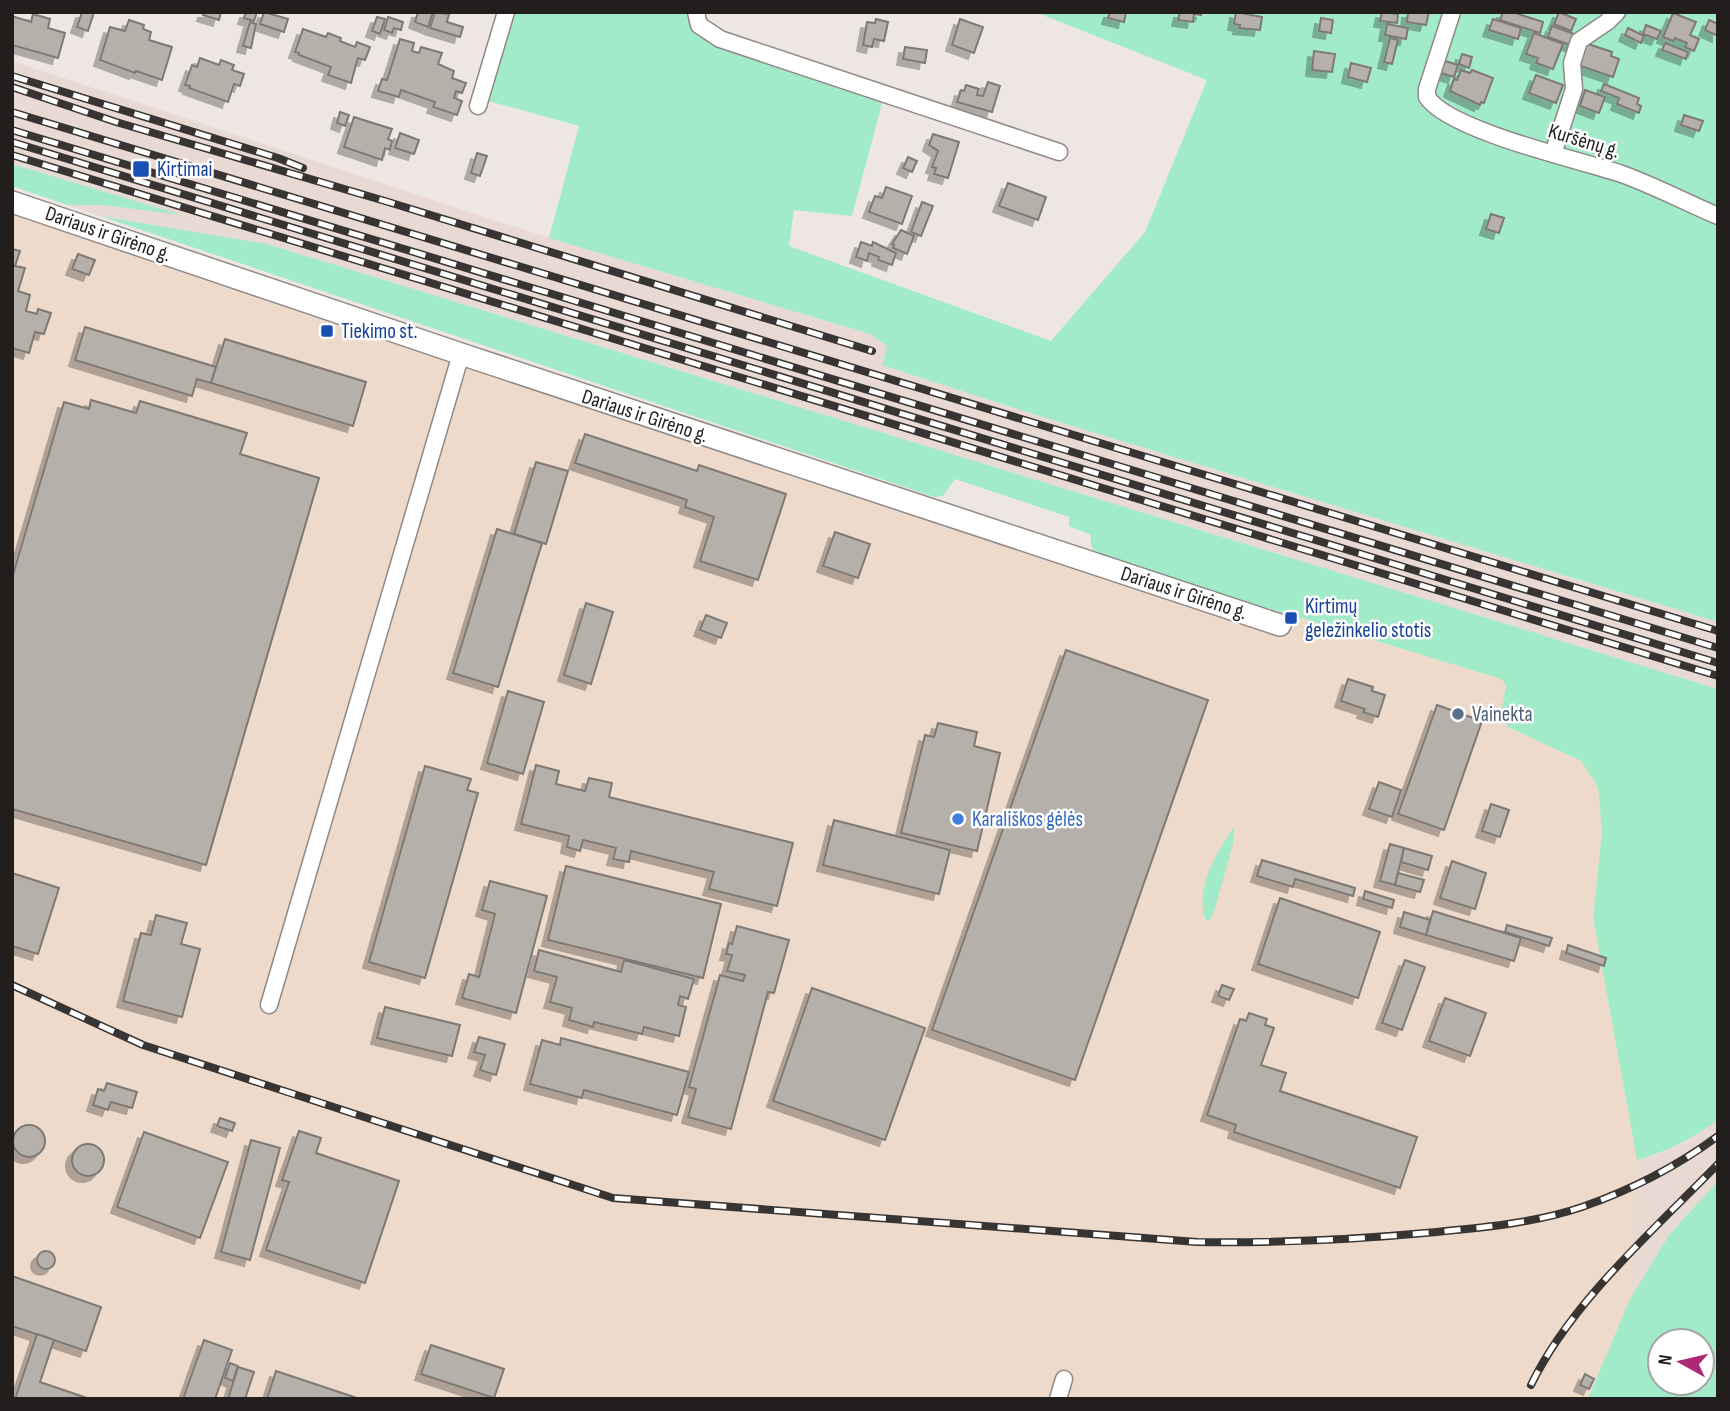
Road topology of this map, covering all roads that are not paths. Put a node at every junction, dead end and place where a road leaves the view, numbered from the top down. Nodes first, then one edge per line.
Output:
1 (506, 12) edge
2 (696, 12) edge
3 (1452, 12) edge
4 (1617, 12) edge
5 (478, 106) dead end
6 (1059, 152) dead end
7 (1553, 154) junction
8 (12, 202) edge
9 (1718, 216) edge
10 (461, 355) junction
11 (1280, 625) dead end
12 (269, 1005) dead end
13 (1064, 1378) dead end
14 (1058, 1399) edge

1 - 5 street
2 - 6 street
3 - 7 street, Kuršėnų g.
4 - 7 street
7 - 9 street, Kuršėnų g.
8 - 10 street, Dariaus ir Girėno g.
10 - 11 street, Dariaus ir Girėno g.
10 - 12 street
13 - 14 street

